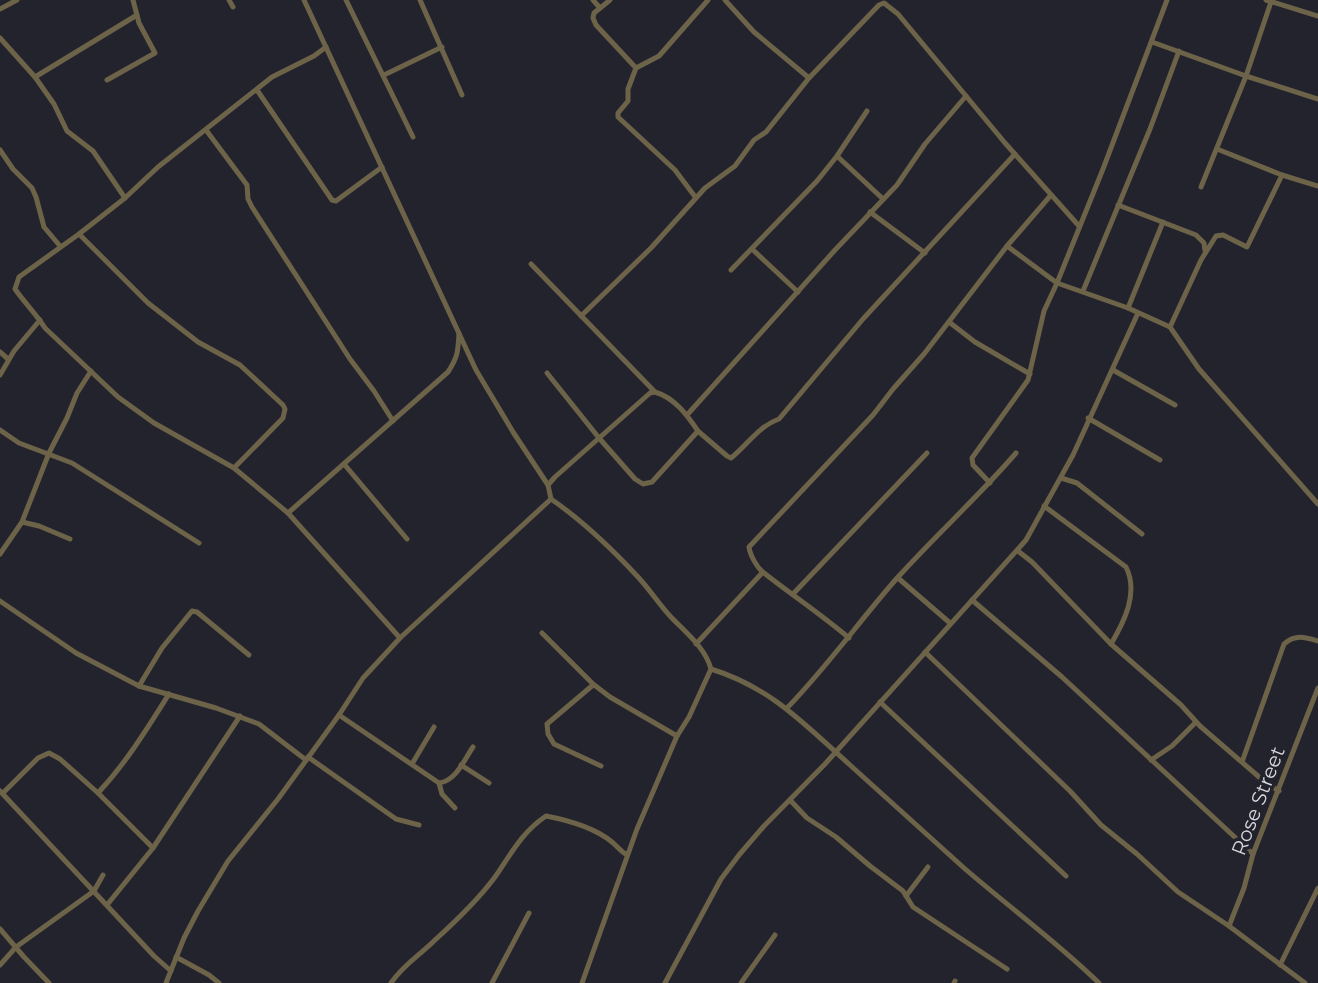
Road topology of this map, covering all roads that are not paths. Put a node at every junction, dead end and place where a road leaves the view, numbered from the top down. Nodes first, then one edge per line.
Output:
1 (17, 0) edge
2 (133, 0) edge
3 (229, 0) edge
4 (304, 0) edge
5 (346, 0) edge
6 (420, 0) edge
7 (593, 0) edge
8 (610, 0) edge
9 (708, 0) edge
10 (725, 0) edge
11 (1167, 0) edge
12 (1269, 1) edge
13 (882, 2) edge
14 (233, 7) dead end
15 (600, 8) junction
16 (0, 9) edge
17 (137, 15) junction
18 (1318, 16) edge
19 (0, 38) edge
20 (1152, 42) junction
21 (326, 47) junction
22 (442, 47) junction
23 (1179, 51) junction
24 (636, 68) junction
25 (384, 75) junction
26 (1246, 76) junction
27 (35, 77) junction
28 (809, 78) junction
29 (107, 80) dead end
30 (257, 90) junction
31 (462, 95) dead end
32 (966, 96) junction
33 (1318, 99) edge
34 (867, 111) dead end
35 (206, 130) junction
36 (413, 137) dead end
37 (1217, 149) junction
38 (0, 150) edge
39 (1015, 154) junction
40 (837, 156) junction
41 (382, 167) junction
42 (1282, 175) junction
43 (1318, 186) edge
44 (1201, 187) dead end
45 (1051, 195) junction
46 (125, 198) junction
47 (696, 198) junction
48 (883, 199) junction
49 (1118, 205) junction
50 (870, 212) junction
51 (1163, 222) junction
52 (1079, 226) junction
53 (79, 234) junction
54 (60, 246) junction
55 (1007, 246) junction
56 (752, 249) junction
57 (1206, 252) junction
58 (925, 253) junction
59 (531, 264) dead end
60 (731, 270) dead end
61 (1057, 283) junction
62 (1083, 291) junction
63 (798, 292) junction
64 (1128, 308) junction
65 (1138, 313) junction
66 (581, 316) junction
67 (40, 320) junction
68 (949, 322) junction
69 (1170, 327) junction
70 (459, 330) junction
71 (0, 352) edge
72 (8, 359) junction
73 (1113, 370) junction
74 (91, 371) junction
75 (547, 373) dead end
76 (1030, 374) junction
77 (0, 375) edge
78 (655, 392) junction
79 (1175, 405) dead end
80 (687, 415) junction
81 (1088, 418) junction
82 (393, 421) junction
83 (0, 430) edge
84 (698, 431) junction
85 (599, 438) junction
86 (49, 453) junction
87 (927, 453) dead end
88 (1016, 453) dead end
89 (1160, 460) dead end
90 (344, 464) junction
91 (234, 468) junction
92 (1061, 478) junction
93 (990, 483) junction
94 (548, 485) junction
95 (551, 499) junction
96 (1318, 504) edge
97 (1044, 506) junction
98 (288, 513) junction
99 (22, 522) junction
100 (1142, 534) dead end
101 (70, 539) dead end
102 (407, 539) dead end
103 (199, 543) dead end
104 (1018, 551) junction
105 (0, 554) edge
106 (762, 573) junction
107 (898, 578) junction
108 (793, 594) junction
109 (972, 599) junction
110 (0, 601) edge
111 (950, 623) junction
112 (542, 633) dead end
113 (400, 638) junction
114 (849, 638) junction
115 (1318, 641) edge
116 (696, 644) junction
117 (1111, 644) junction
118 (925, 652) junction
119 (249, 655) dead end
120 (711, 669) junction
121 (593, 684) junction
122 (139, 686) junction
123 (1318, 688) edge
124 (169, 693) junction
125 (880, 702) junction
126 (787, 708) junction
127 (339, 715) junction
128 (240, 716) junction
129 (1196, 722) junction
130 (434, 727) dead end
131 (677, 736) junction
132 (473, 747) dead end
133 (835, 752) junction
134 (307, 759) junction
135 (1151, 760) junction
136 (1242, 762) junction
137 (412, 764) junction
138 (461, 765) junction
139 (601, 766) dead end
140 (439, 783) junction
141 (489, 783) dead end
142 (1279, 791) junction
143 (1, 792) edge
144 (98, 793) junction
145 (790, 800) junction
146 (455, 808) dead end
147 (419, 825) dead end
148 (153, 848) junction
149 (1253, 854) junction
150 (627, 855) junction
151 (928, 867) dead end
152 (103, 875) dead end
153 (1066, 876) dead end
154 (1318, 888) edge
155 (94, 891) junction
156 (906, 896) junction
157 (107, 905) junction
158 (529, 913) dead end
159 (1229, 926) junction
160 (0, 929) edge
161 (775, 935) dead end
162 (16, 947) junction
163 (176, 957) junction
164 (0, 965) edge
165 (1280, 965) junction
166 (1007, 969) dead end
167 (171, 971) junction
168 (49, 983) edge
169 (166, 983) edge
170 (219, 983) edge
171 (391, 983) edge
172 (492, 983) edge
173 (582, 983) edge
174 (665, 983) edge
175 (741, 983) edge
176 (1099, 983) edge
177 (1305, 983) edge

1 - 16 street
2 - 17 street
3 - 14 street
4 - 21 street
5 - 25 street
6 - 22 street
7 - 15 street
8 - 15 street
9 - 24 street
10 - 28 street
11 - 20 street
12 - 18 street
12 - 26 street
13 - 28 street
13 - 32 street
15 - 24 street
17 - 27 street
17 - 29 street
19 - 27 street
20 - 23 street
20 - 52 street
21 - 30 street
21 - 41 street
22 - 25 street
22 - 31 street
23 - 26 street
23 - 49 street
24 - 47 street
25 - 36 street
26 - 33 street
26 - 37 street
27 - 46 street
28 - 47 street
30 - 35 street
30 - 41 street
32 - 39 street
32 - 48 street
34 - 40 street
35 - 46 street
35 - 82 street
37 - 42 street
37 - 44 street
38 - 54 street
39 - 45 street
39 - 58 street
40 - 48 street
40 - 56 street
41 - 70 street
42 - 43 street
42 - 57 street
45 - 52 street
45 - 55 street
46 - 53 street
47 - 66 street
48 - 50 street
49 - 51 street
49 - 62 street
50 - 58 street
50 - 63 street
51 - 57 street
51 - 64 street
52 - 61 street
53 - 54 street
53 - 91 street
54 - 67 street
55 - 61 street
55 - 68 street
56 - 60 street
56 - 63 street
57 - 69 street
58 - 84 street
59 - 66 street
61 - 62 street
61 - 76 street
62 - 64 street
63 - 80 street
64 - 65 street
65 - 69 street
65 - 73 street
66 - 78 street
67 - 72 street
67 - 74 street
68 - 76 street
68 - 106 street
69 - 96 street
70 - 82 street
70 - 94 street
71 - 72 street
72 - 77 street
73 - 79 street
73 - 81 street
74 - 86 street
74 - 91 street
75 - 85 street
76 - 93 street
78 - 80 street
78 - 85 street
80 - 84 street
81 - 89 street
81 - 92 street
82 - 90 street
83 - 86 street
84 - 85 street
85 - 94 street
86 - 99 street
86 - 103 street
87 - 108 street
88 - 93 street
90 - 98 street
90 - 102 street
91 - 98 street
92 - 97 street
92 - 100 street
93 - 107 street
94 - 95 street
95 - 113 street
95 - 116 street
97 - 104 street
97 - 117 street
98 - 113 street
99 - 101 street
99 - 105 street
104 - 109 street
104 - 117 street
106 - 108 street
106 - 116 street
107 - 111 street
107 - 114 street
108 - 114 street
109 - 111 street
109 - 135 street
110 - 122 street
111 - 118 street
112 - 121 street
113 - 127 street
114 - 126 street
115 - 136 street
116 - 120 street
117 - 129 street
118 - 125 street
118 - 159 street
119 - 122 street
120 - 126 street
120 - 131 street
121 - 131 street
121 - 139 street
122 - 124 street
123 - 142 street, Rose Street
124 - 128 street
124 - 144 street
125 - 133 street
125 - 153 street
126 - 133 street
127 - 134 street
127 - 137 street
128 - 134 street
128 - 148 street
129 - 135 street
129 - 136 street
130 - 137 street
131 - 150 street
132 - 138 street
133 - 145 street
133 - 176 street
134 - 147 street
134 - 163 street
135 - 149 street
136 - 142 street
137 - 140 street
138 - 140 street
138 - 141 street
140 - 146 street
142 - 149 street, Rose Street
143 - 144 street
143 - 155 street
144 - 148 street
145 - 156 street
145 - 174 street
148 - 157 street
149 - 159 street, Rose Street
150 - 171 street
150 - 173 street
151 - 156 street
152 - 155 street
154 - 165 street
155 - 157 street
155 - 162 street
156 - 166 street
157 - 167 street
158 - 172 street
159 - 165 street
160 - 162 street
161 - 175 street
162 - 164 street
162 - 168 street
163 - 167 street
163 - 170 street
165 - 177 street
167 - 169 street

